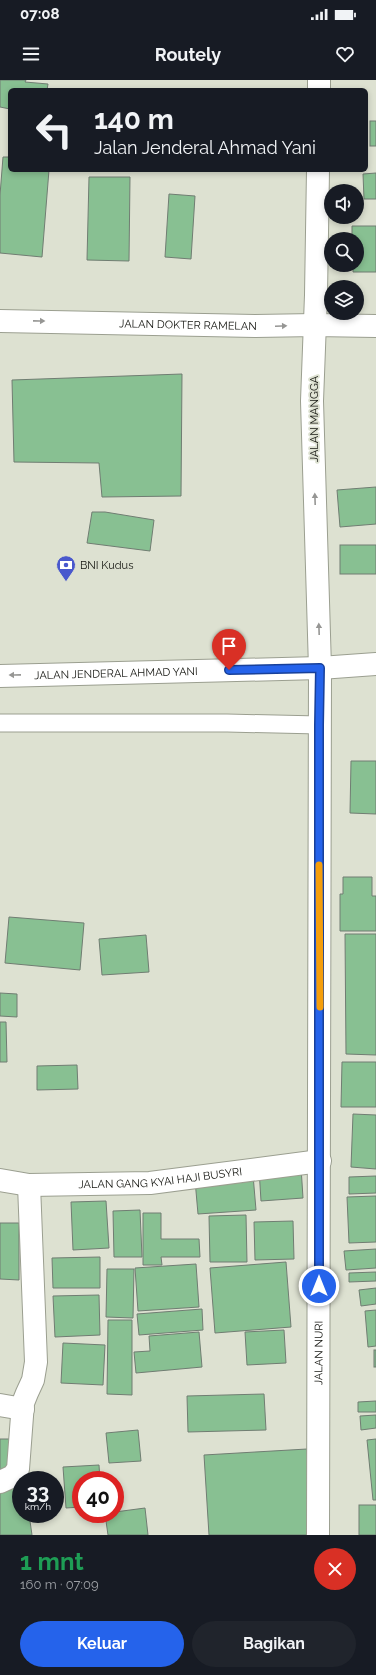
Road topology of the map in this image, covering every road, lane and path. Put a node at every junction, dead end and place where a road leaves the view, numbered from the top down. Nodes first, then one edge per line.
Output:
1 (318, 172) edge
2 (0, 321) edge
3 (315, 324) junction
4 (376, 326) edge
5 (376, 664) edge
6 (320, 668) junction
7 (0, 676) edge
8 (0, 723) edge
9 (319, 725) junction
10 (320, 1161) junction
11 (0, 1180) edge
12 (29, 1185) junction
13 (0, 1405) edge
14 (23, 1409) junction
15 (0, 1482) edge
16 (318, 1535) edge

1 - 3 street, JALAN MANGGA
2 -> 3 street, JALAN DOKTER RAMELAN
3 - 4 street, JALAN DOKTER RAMELAN
6 -> 3 street, JALAN MANGGA
5 - 6 street, JALAN JENDERAL AHMAD YANI
6 -> 7 street, JALAN JENDERAL AHMAD YANI
6 - 9 street, JALAN NURI
8 - 9 lane
9 - 10 street, JALAN NURI
10 - 12 street, JALAN GANG KYAI HAJI BUSYRI
10 - 16 street, JALAN NURI
11 - 12 street, JALAN GANG KYAI HAJI BUSYRI
12 - 14 street
13 - 14 street
14 - 15 street

